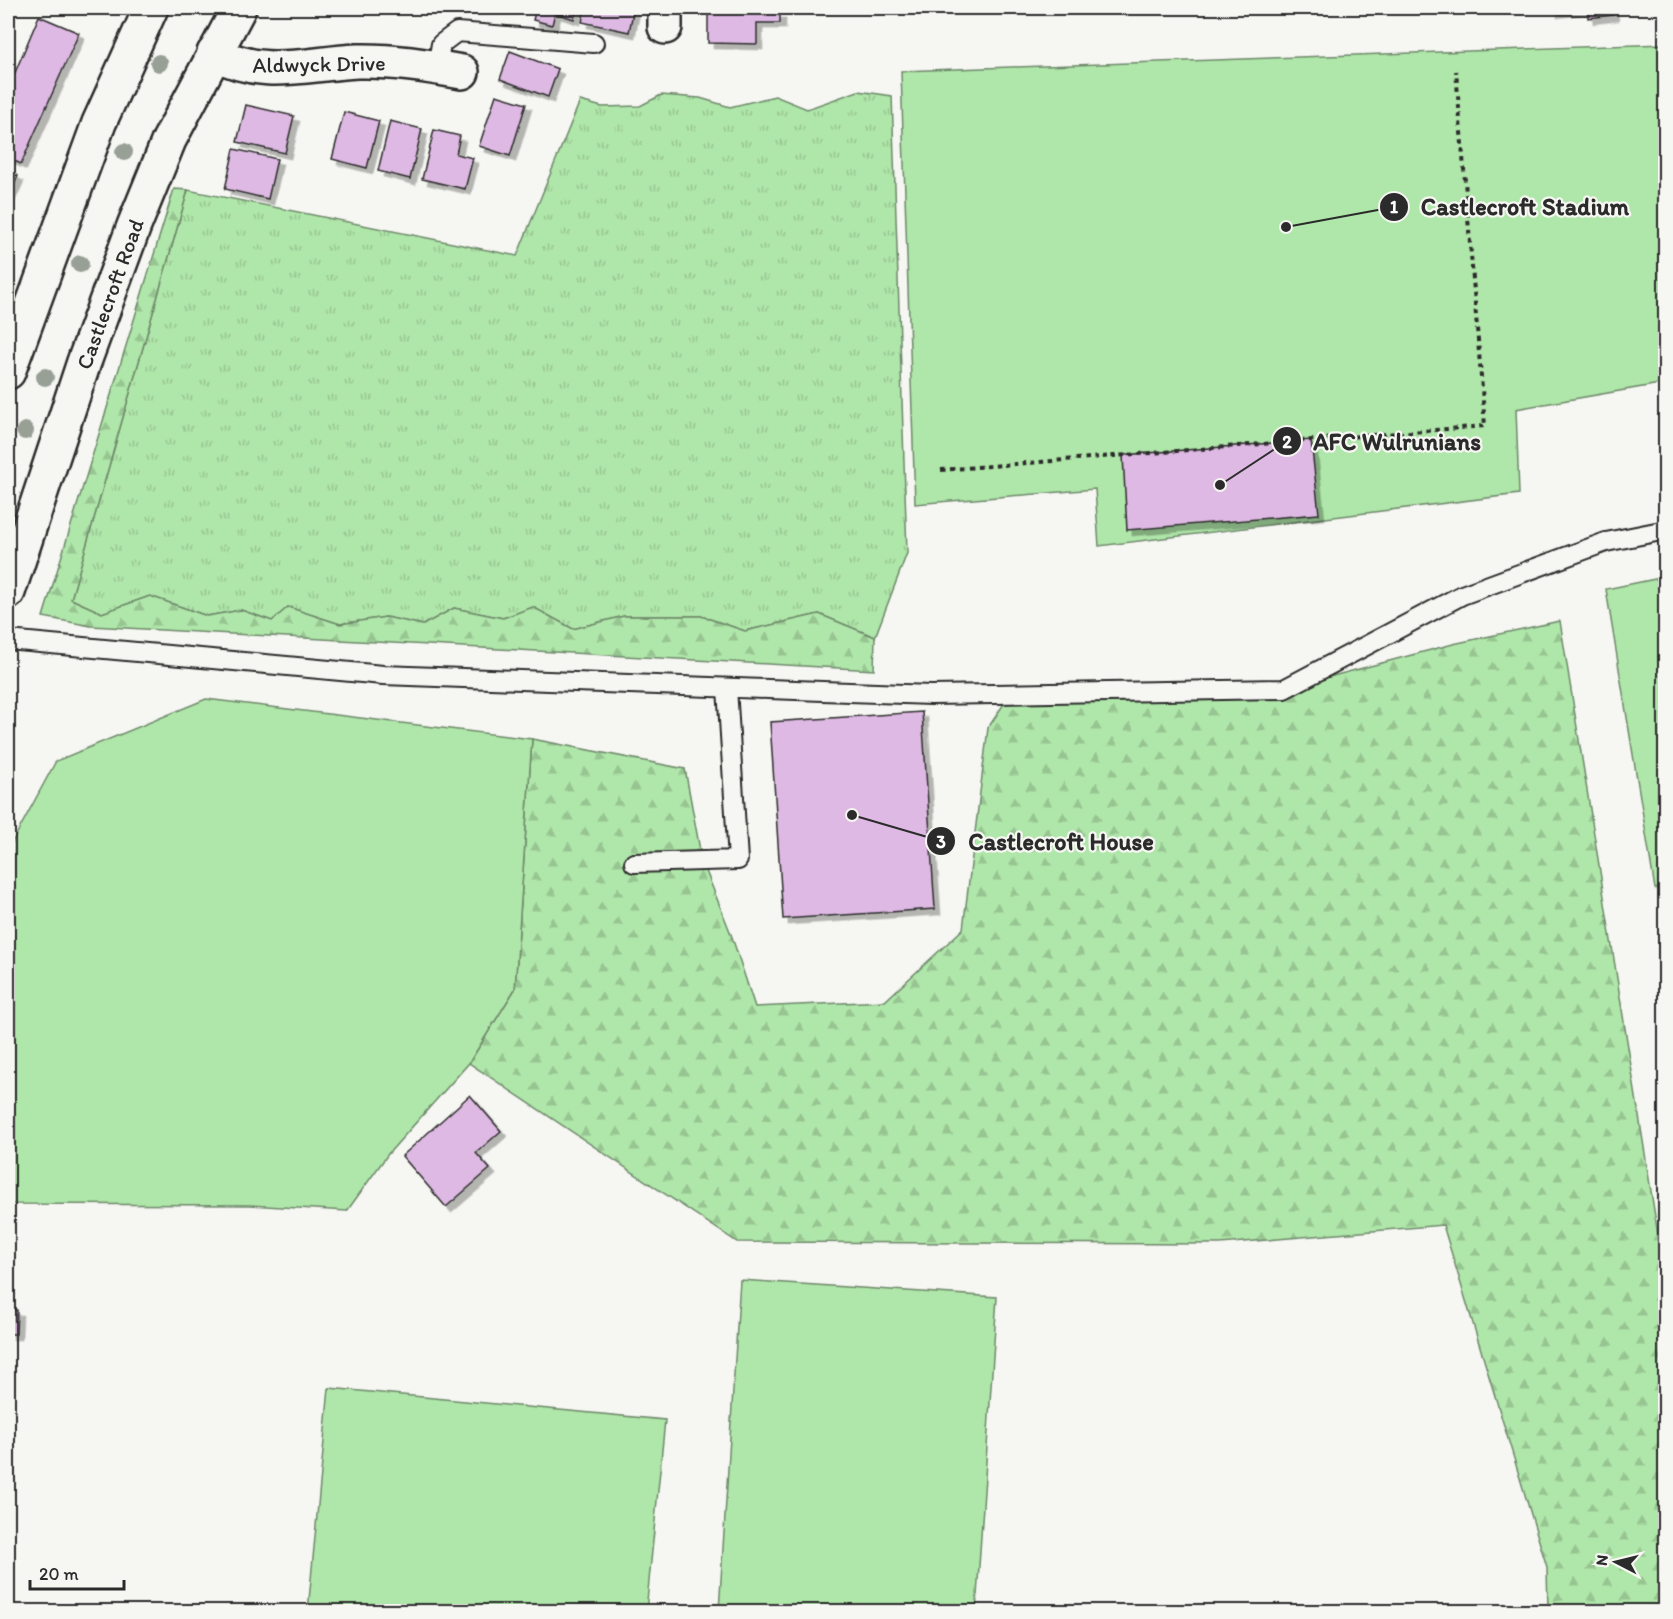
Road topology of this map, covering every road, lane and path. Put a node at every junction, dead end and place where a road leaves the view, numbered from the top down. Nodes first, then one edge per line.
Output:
1 (151, 8) edge
2 (239, 8) edge
3 (594, 43) dead end
4 (214, 53) junction
5 (450, 70) joint
6 (1456, 70) dead end
7 (8, 372) edge
8 (941, 470) dead end
9 (1665, 531) edge
10 (8, 586) edge
11 (8, 640) edge
12 (728, 688) junction
13 (634, 863) dead end

1 - 7 street
2 - 4 street, Castlecroft Road
3 - 5 lane
4 - 5 street, Aldwyck Drive
4 - 10 street, Castlecroft Road
6 - 8 path
9 - 12 lane
11 - 12 lane
12 - 13 lane

